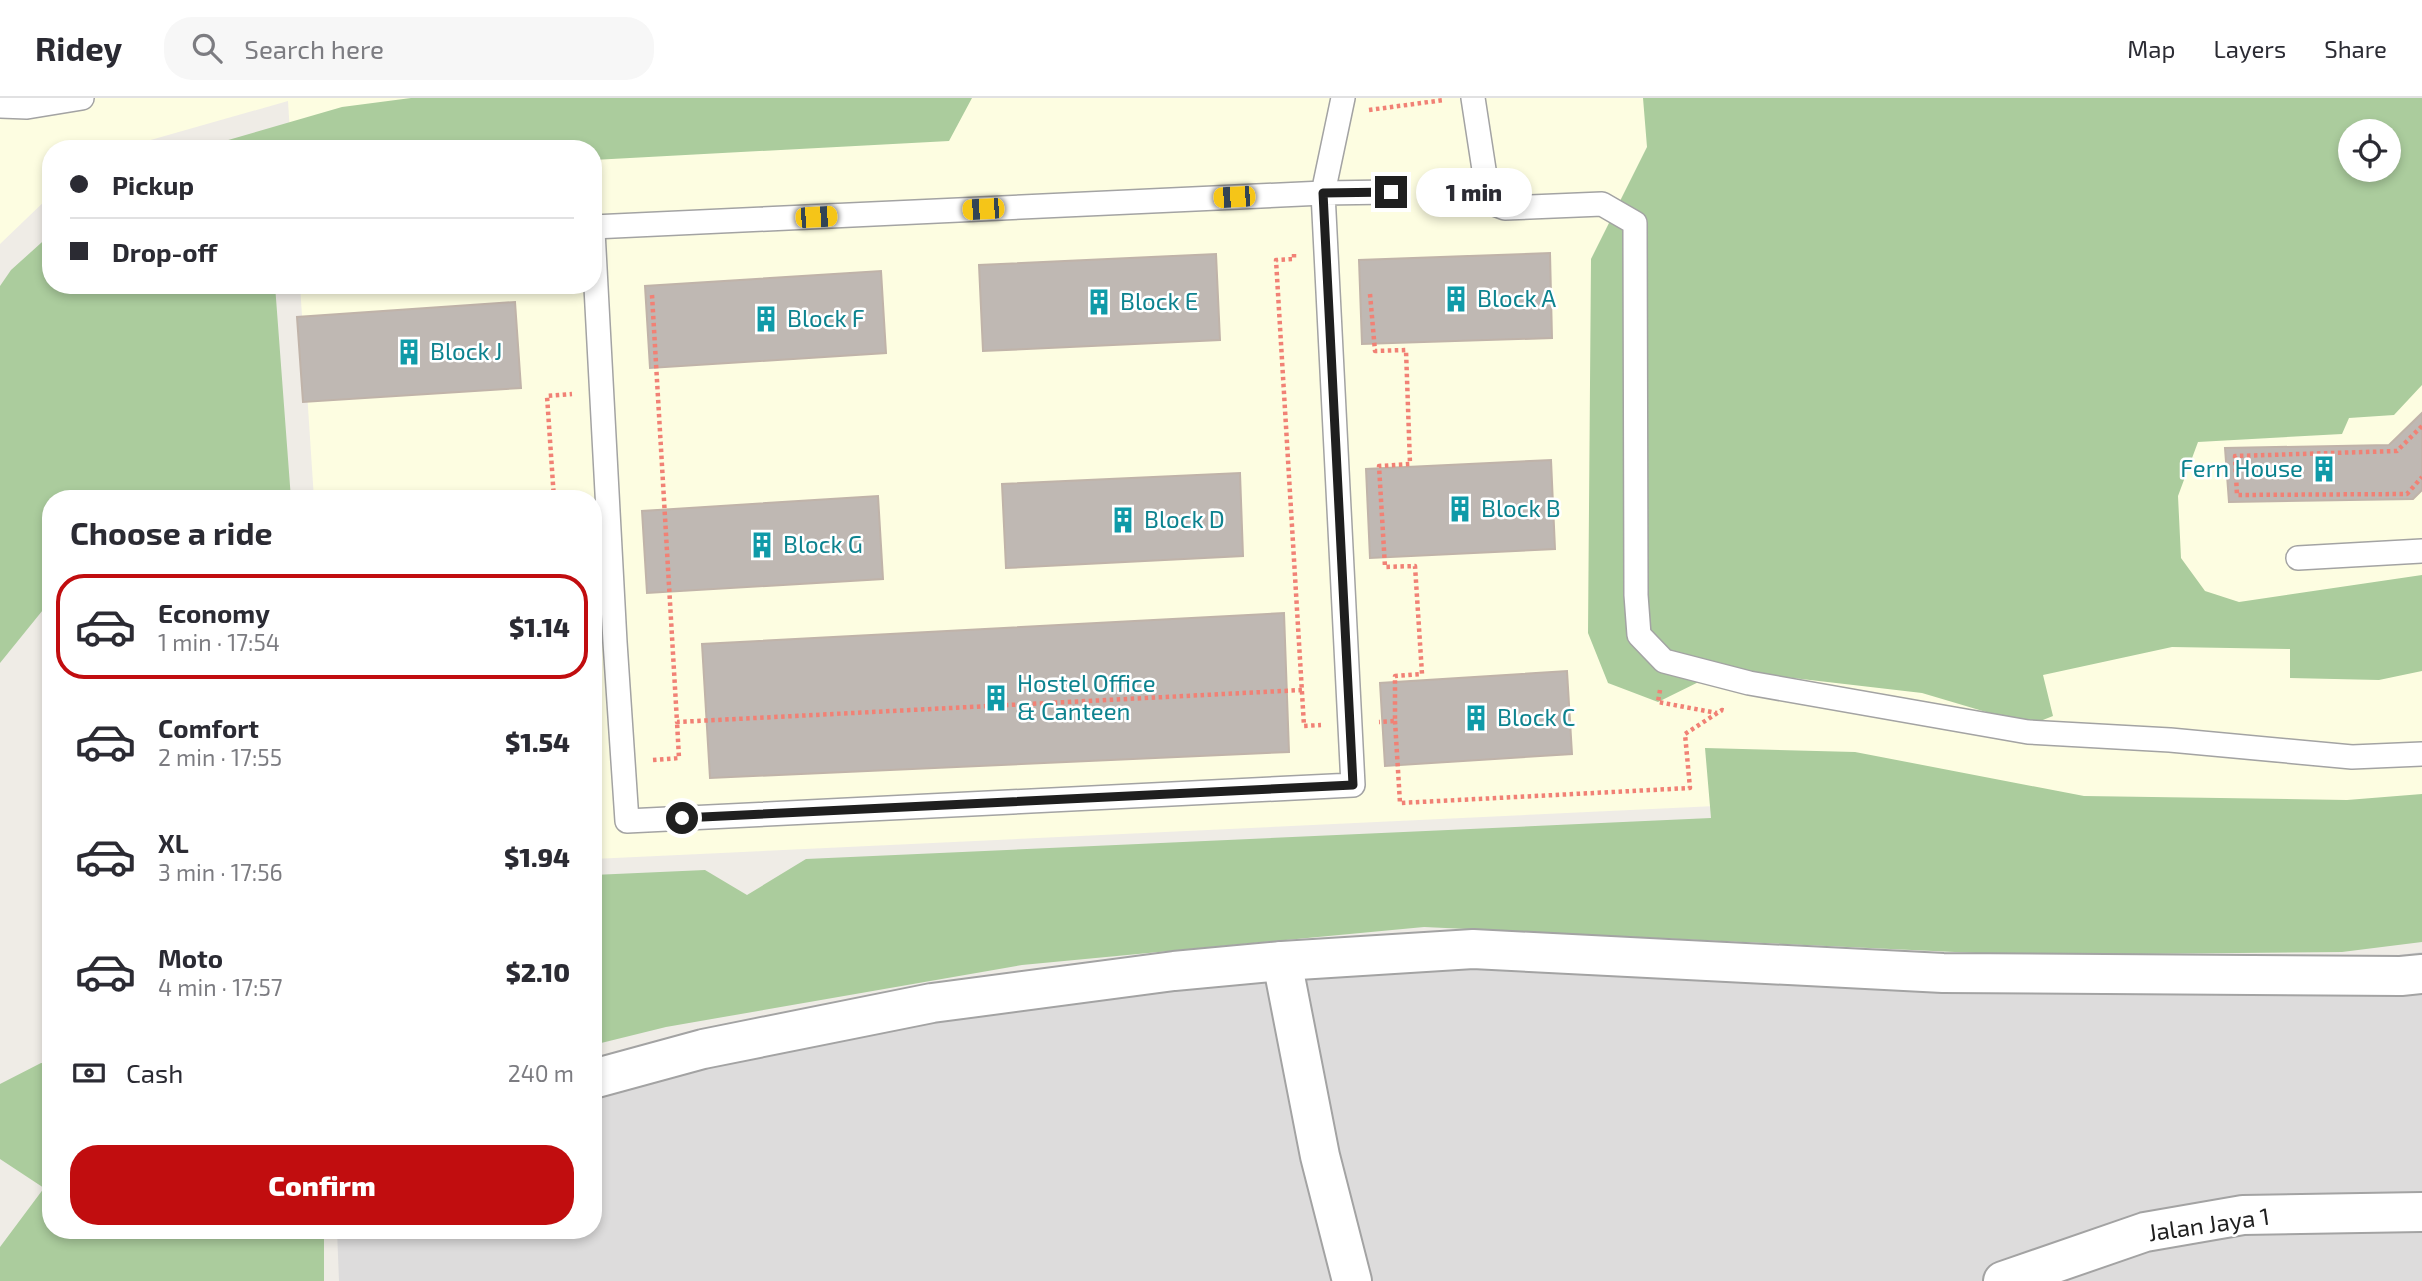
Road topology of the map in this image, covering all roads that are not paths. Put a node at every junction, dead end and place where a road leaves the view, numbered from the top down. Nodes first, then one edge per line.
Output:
1 (82, 98) edge
2 (1473, 98) edge
3 (1342, 104) edge
4 (0, 106) edge
5 (1391, 192) dead end
6 (1323, 193) junction
7 (602, 229) edge
8 (596, 294) edge
9 (2422, 551) edge
10 (2298, 558) dead end
11 (2422, 754) edge
12 (1282, 961) junction
13 (2422, 974) edge
14 (602, 1077) edge
15 (2422, 1212) edge
16 (1352, 1281) edge
17 (2003, 1281) edge

1 - 4 lane
2 - 11 lane
3 - 6 lane
5 - 6 lane
6 - 7 lane
6 - 8 lane
9 - 10 lane
12 - 13 street
12 - 14 street
12 - 16 street
15 - 17 street, Jalan Jaya 1

